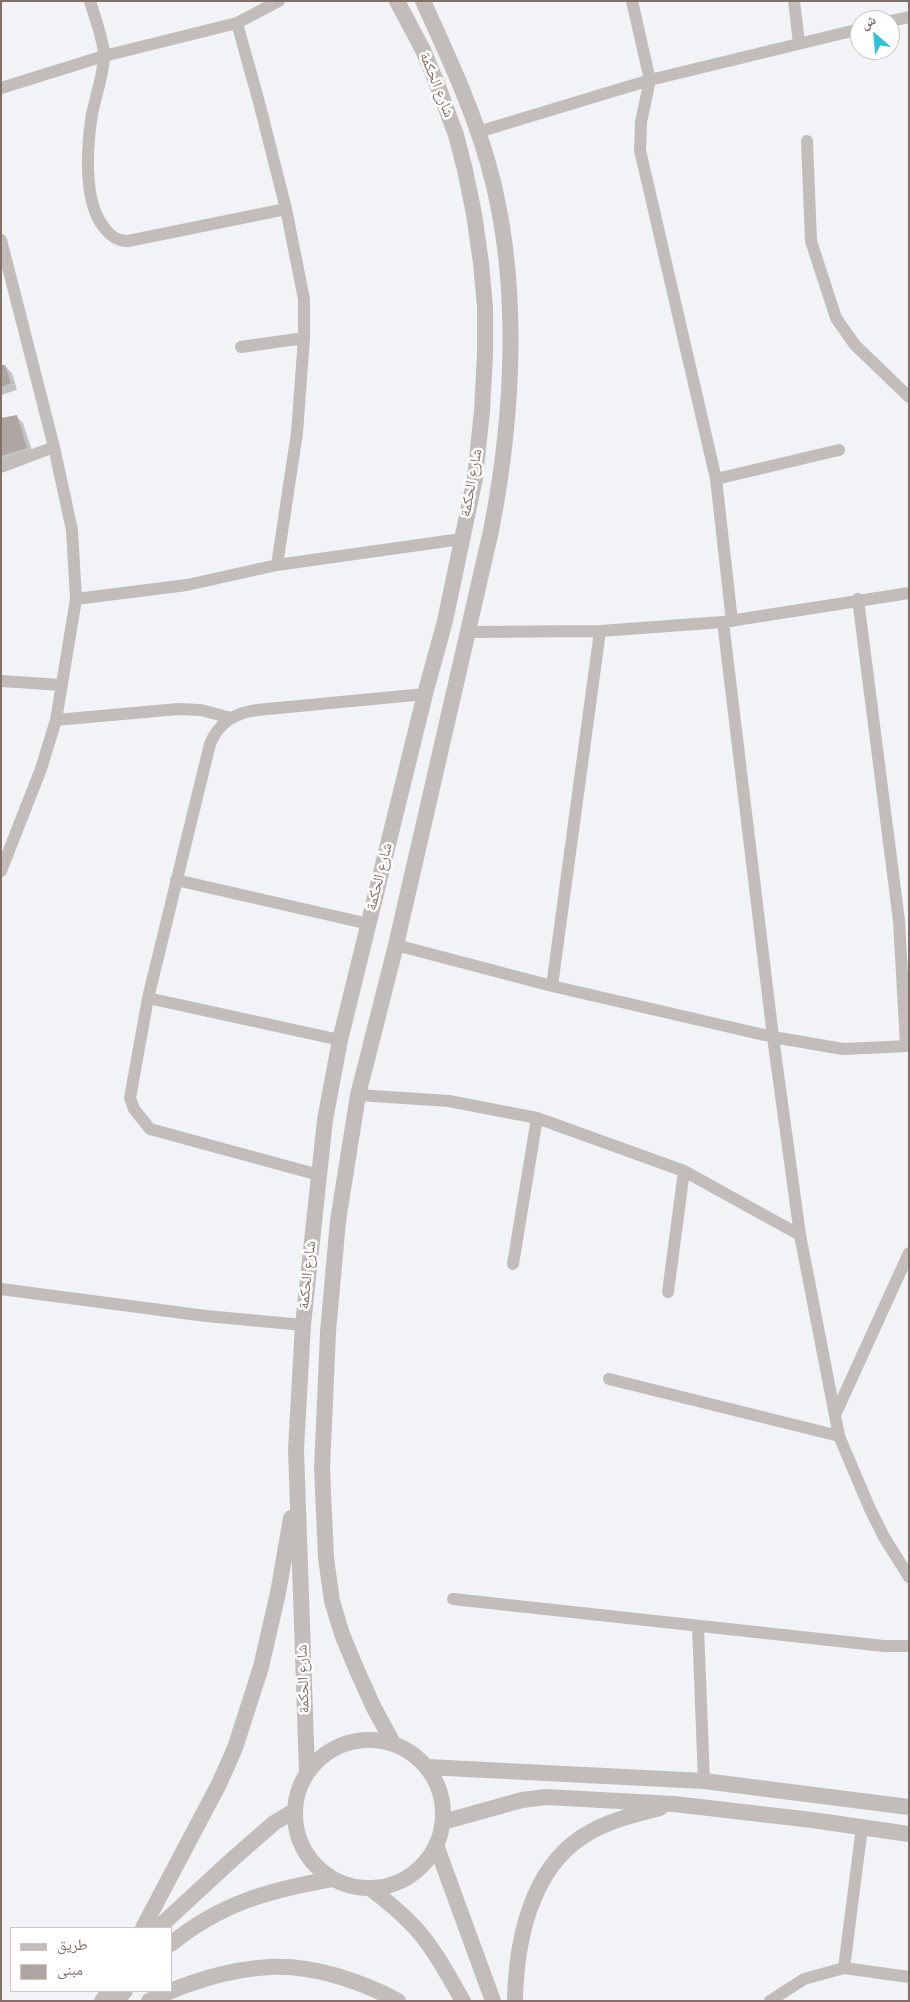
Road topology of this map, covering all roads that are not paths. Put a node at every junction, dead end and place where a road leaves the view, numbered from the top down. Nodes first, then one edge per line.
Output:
1 (90, 1) edge
2 (279, 1) edge
3 (397, 1) edge
4 (423, 1) edge
5 (632, 1) edge
6 (794, 1) edge
7 (237, 23) junction
8 (850, 30) edge
9 (800, 43) junction
10 (104, 56) junction
11 (650, 80) junction
12 (1, 88) edge
13 (478, 132) junction
14 (806, 141) dead end
15 (286, 209) junction
16 (1, 240) edge
17 (6, 284) edge
18 (304, 338) junction
19 (241, 347) dead end
20 (909, 397) edge
21 (54, 447) junction
22 (840, 450) dead end
23 (1, 467) edge
24 (716, 479) junction
25 (461, 539) junction
26 (277, 565) junction
27 (909, 593) edge
28 (76, 598) junction
29 (858, 599) junction
30 (728, 621) junction
31 (600, 631) junction
32 (469, 632) junction
33 (1, 681) edge
34 (62, 685) junction
35 (425, 694) junction
36 (231, 718) junction
37 (56, 720) junction
38 (1, 871) edge
39 (176, 880) junction
40 (369, 924) junction
41 (396, 945) junction
42 (552, 986) junction
43 (148, 998) junction
44 (773, 1037) junction
45 (340, 1040) junction
46 (908, 1045) edge
47 (358, 1095) junction
48 (537, 1118) junction
49 (684, 1171) junction
50 (319, 1175) junction
51 (800, 1235) junction
52 (909, 1253) edge
53 (513, 1264) dead end
54 (1, 1290) edge
55 (668, 1292) dead end
56 (303, 1325) junction
57 (609, 1379) dead end
58 (835, 1415) junction
59 (839, 1436) junction
60 (296, 1488) junction
61 (909, 1577) edge
62 (453, 1599) dead end
63 (698, 1626) junction
64 (909, 1646) edge
65 (393, 1743) junction
66 (427, 1767) junction
67 (307, 1772) junction
68 (704, 1781) junction
69 (674, 1804) junction
70 (909, 1807) edge
71 (294, 1811) junction
72 (443, 1822) junction
73 (862, 1827) junction
74 (909, 1834) edge
75 (436, 1845) junction
76 (332, 1879) junction
77 (372, 1888) junction
78 (144, 1927) edge
79 (159, 1927) edge
80 (172, 1943) edge
81 (844, 1968) junction
82 (909, 1976) edge
83 (171, 1992) edge
84 (172, 1992) edge
85 (149, 2001) edge
86 (398, 2001) edge
87 (463, 2001) edge
88 (492, 2001) edge
89 (515, 2001) edge
90 (770, 2001) edge

1 - 10 street
2 - 7 street
3 - 25 street, شارع الحكمة
4 - 13 street, شارع الحكمة
5 - 11 street
6 - 9 street
7 - 10 street
7 - 15 street
8 - 9 street
9 - 11 street
10 - 12 street
10 - 15 street
11 - 13 street
11 - 24 street
13 - 32 street, شارع الحكمة
14 - 20 street
15 - 18 street
16 - 17 street
17 - 21 street
18 - 19 street
18 - 26 street
21 - 23 street
21 - 28 street
22 - 24 street
24 - 30 street
25 - 26 street
25 - 35 street, شارع الحكمة
26 - 28 street
27 - 29 street
28 - 34 street
29 - 30 street
29 - 46 street
30 - 31 street
30 - 44 street
31 - 32 street
31 - 42 street
32 - 41 street, شارع الحكمة
33 - 34 street
34 - 37 street
35 - 36 street
35 - 40 street, شارع الحكمة
36 - 37 street
36 - 39 street
37 - 38 street
39 - 40 street
39 - 43 street
40 - 45 street, شارع الحكمة
41 - 42 street
41 - 47 street, شارع الحكمة
42 - 44 street
43 - 45 street
43 - 50 street
44 - 46 street
44 - 51 street
45 - 50 street, شارع الحكمة
47 - 48 street
47 - 65 street, شارع الحكمة
48 - 49 street
48 - 53 street
49 - 51 street
49 - 55 street
50 - 56 street, شارع الحكمة
51 - 58 street
52 - 58 street
54 - 56 street
56 - 60 street, شارع الحكمة
57 - 59 street
58 - 59 street
59 - 61 street
60 - 67 street, شارع الحكمة
60 - 78 street
62 - 63 street
63 - 64 street
63 - 68 street
65 - 66 street
65 - 67 street
66 - 68 street
66 - 72 street
67 - 71 street
68 - 70 street
69 - 72 street
69 - 73 street
69 - 89 street
71 - 76 street
71 - 79 street
72 - 75 street
73 - 74 street
73 - 81 street
75 - 77 street
75 - 88 street
76 - 77 street
76 - 80 street
77 - 87 street
81 - 82 street
81 - 90 street
83 - 85 street
84 - 86 street

